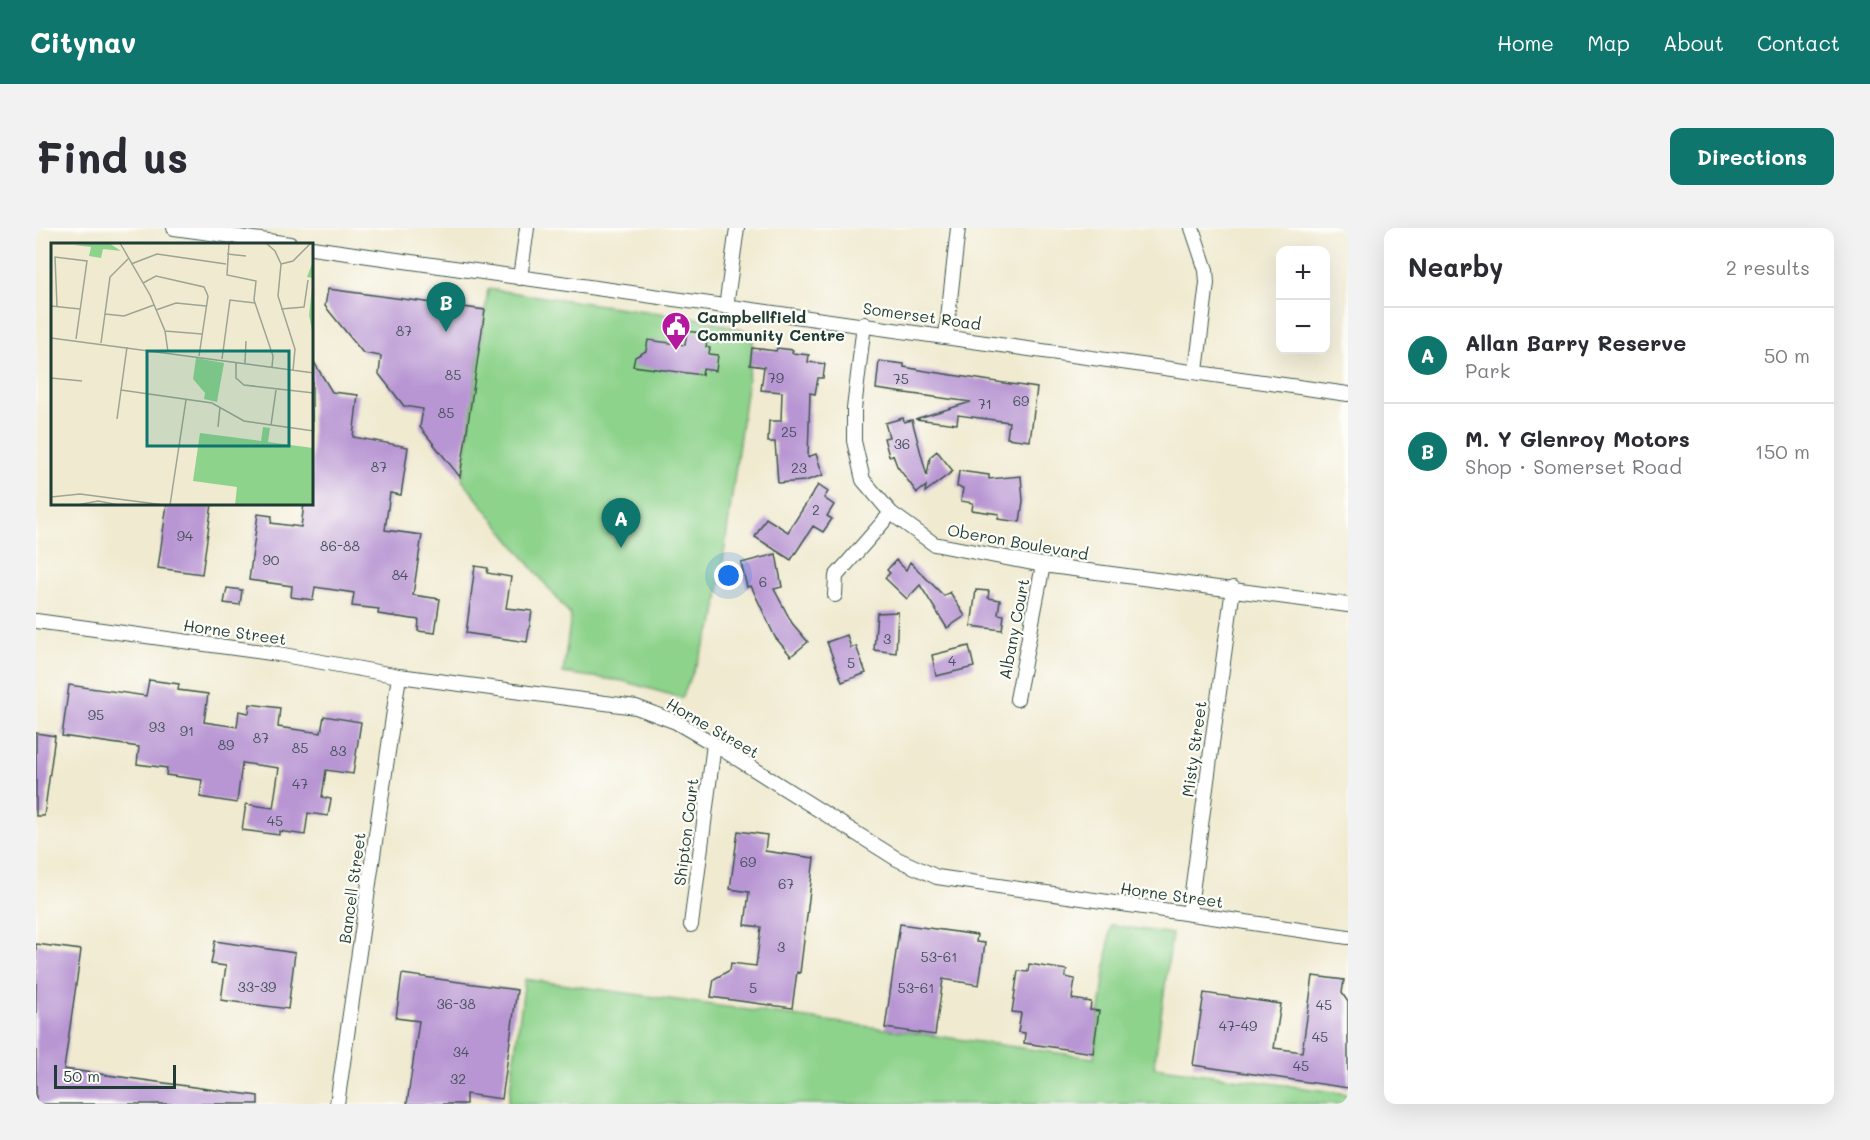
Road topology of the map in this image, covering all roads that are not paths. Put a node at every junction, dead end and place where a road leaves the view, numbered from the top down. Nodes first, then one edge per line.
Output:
1 (174, 228) edge
2 (527, 228) edge
3 (737, 228) edge
4 (958, 228) edge
5 (1192, 228) edge
6 (234, 232) edge
7 (285, 243) edge
8 (314, 248) edge
9 (520, 278) junction
10 (726, 307) junction
11 (864, 324) junction
12 (946, 336) junction
13 (1196, 371) junction
14 (1348, 394) edge
15 (891, 513) junction
16 (1042, 565) junction
17 (1233, 588) junction
18 (835, 596) dead end
19 (1348, 605) edge
20 (36, 621) edge
21 (399, 676) junction
22 (1017, 699) dead end
23 (714, 744) junction
24 (1189, 914) junction
25 (691, 925) dead end
26 (1348, 937) edge
27 (338, 1104) edge

1 - 6 street
2 - 9 street
3 - 10 street
4 - 12 street
5 - 13 street
6 - 7 street
8 - 9 street, Somerset Road
9 - 10 street, Somerset Road
10 - 11 street, Somerset Road
11 - 12 street, Somerset Road
11 - 15 street, Oberon Boulevard
12 - 13 street, Somerset Road
13 - 14 street, Somerset Road
15 - 16 street, Oberon Boulevard
15 - 18 street
16 - 17 street, Oberon Boulevard
16 - 22 street, Albany Court
17 - 19 street, Oberon Boulevard
17 - 24 street, Misty Street
20 - 21 street, Horne Street
21 - 23 street, Horne Street
21 - 27 street, Bancell Street
23 - 24 street, Horne Street
23 - 25 street, Shipton Court
24 - 26 street, Horne Street

